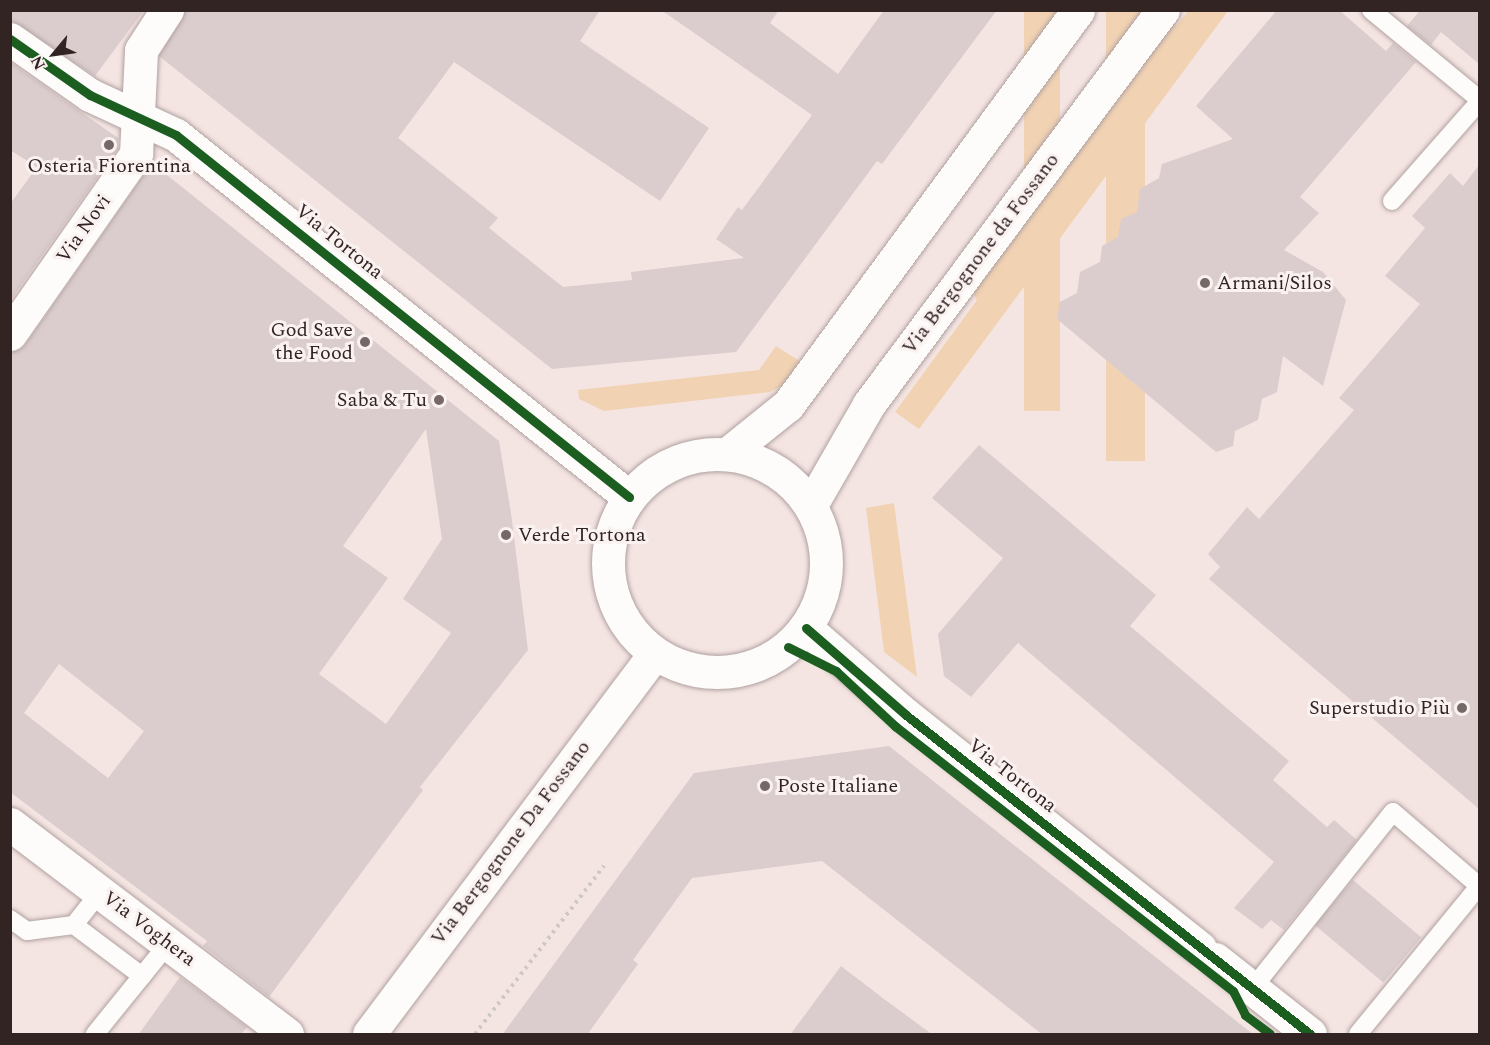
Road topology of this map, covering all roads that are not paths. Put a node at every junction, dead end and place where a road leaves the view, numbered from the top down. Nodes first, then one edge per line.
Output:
1 (167, 10) edge
2 (1078, 10) edge
3 (1163, 10) edge
4 (1371, 10) edge
5 (10, 39) edge
6 (1479, 101) edge
7 (140, 118) junction
8 (1392, 201) dead end
9 (10, 334) edge
10 (727, 454) junction
11 (629, 497) junction
12 (811, 506) junction
13 (806, 628) junction
14 (655, 653) junction
15 (10, 824) edge
16 (1479, 886) edge
17 (99, 892) junction
18 (10, 919) edge
19 (74, 925) junction
20 (168, 944) junction
21 (142, 976) junction
22 (1252, 988) junction
23 (95, 1035) edge
24 (287, 1035) edge
25 (369, 1035) edge
26 (1310, 1035) edge
27 (1358, 1035) edge

1 - 7 street, Via Novi
2 - 10 street
3 - 12 street, Via Bergognone da Fossano
4 - 6 lane
5 - 7 street, Via Tortona
6 - 8 lane
7 - 9 street, Via Novi
7 - 11 street, Via Tortona
10 - 11 street
10 - 12 street
11 - 14 street
12 - 13 street
13 - 14 street
13 - 22 street, Via Tortona
14 - 25 street, Via Bergognone Da Fossano
15 - 17 street, Via Voghera
16 - 22 lane
16 - 27 lane
17 - 19 lane
17 - 20 street, Via Voghera
18 - 19 lane
19 - 21 lane
20 - 21 lane
20 - 24 street, Via Voghera
21 - 23 lane
22 - 26 street, Via Tortona

